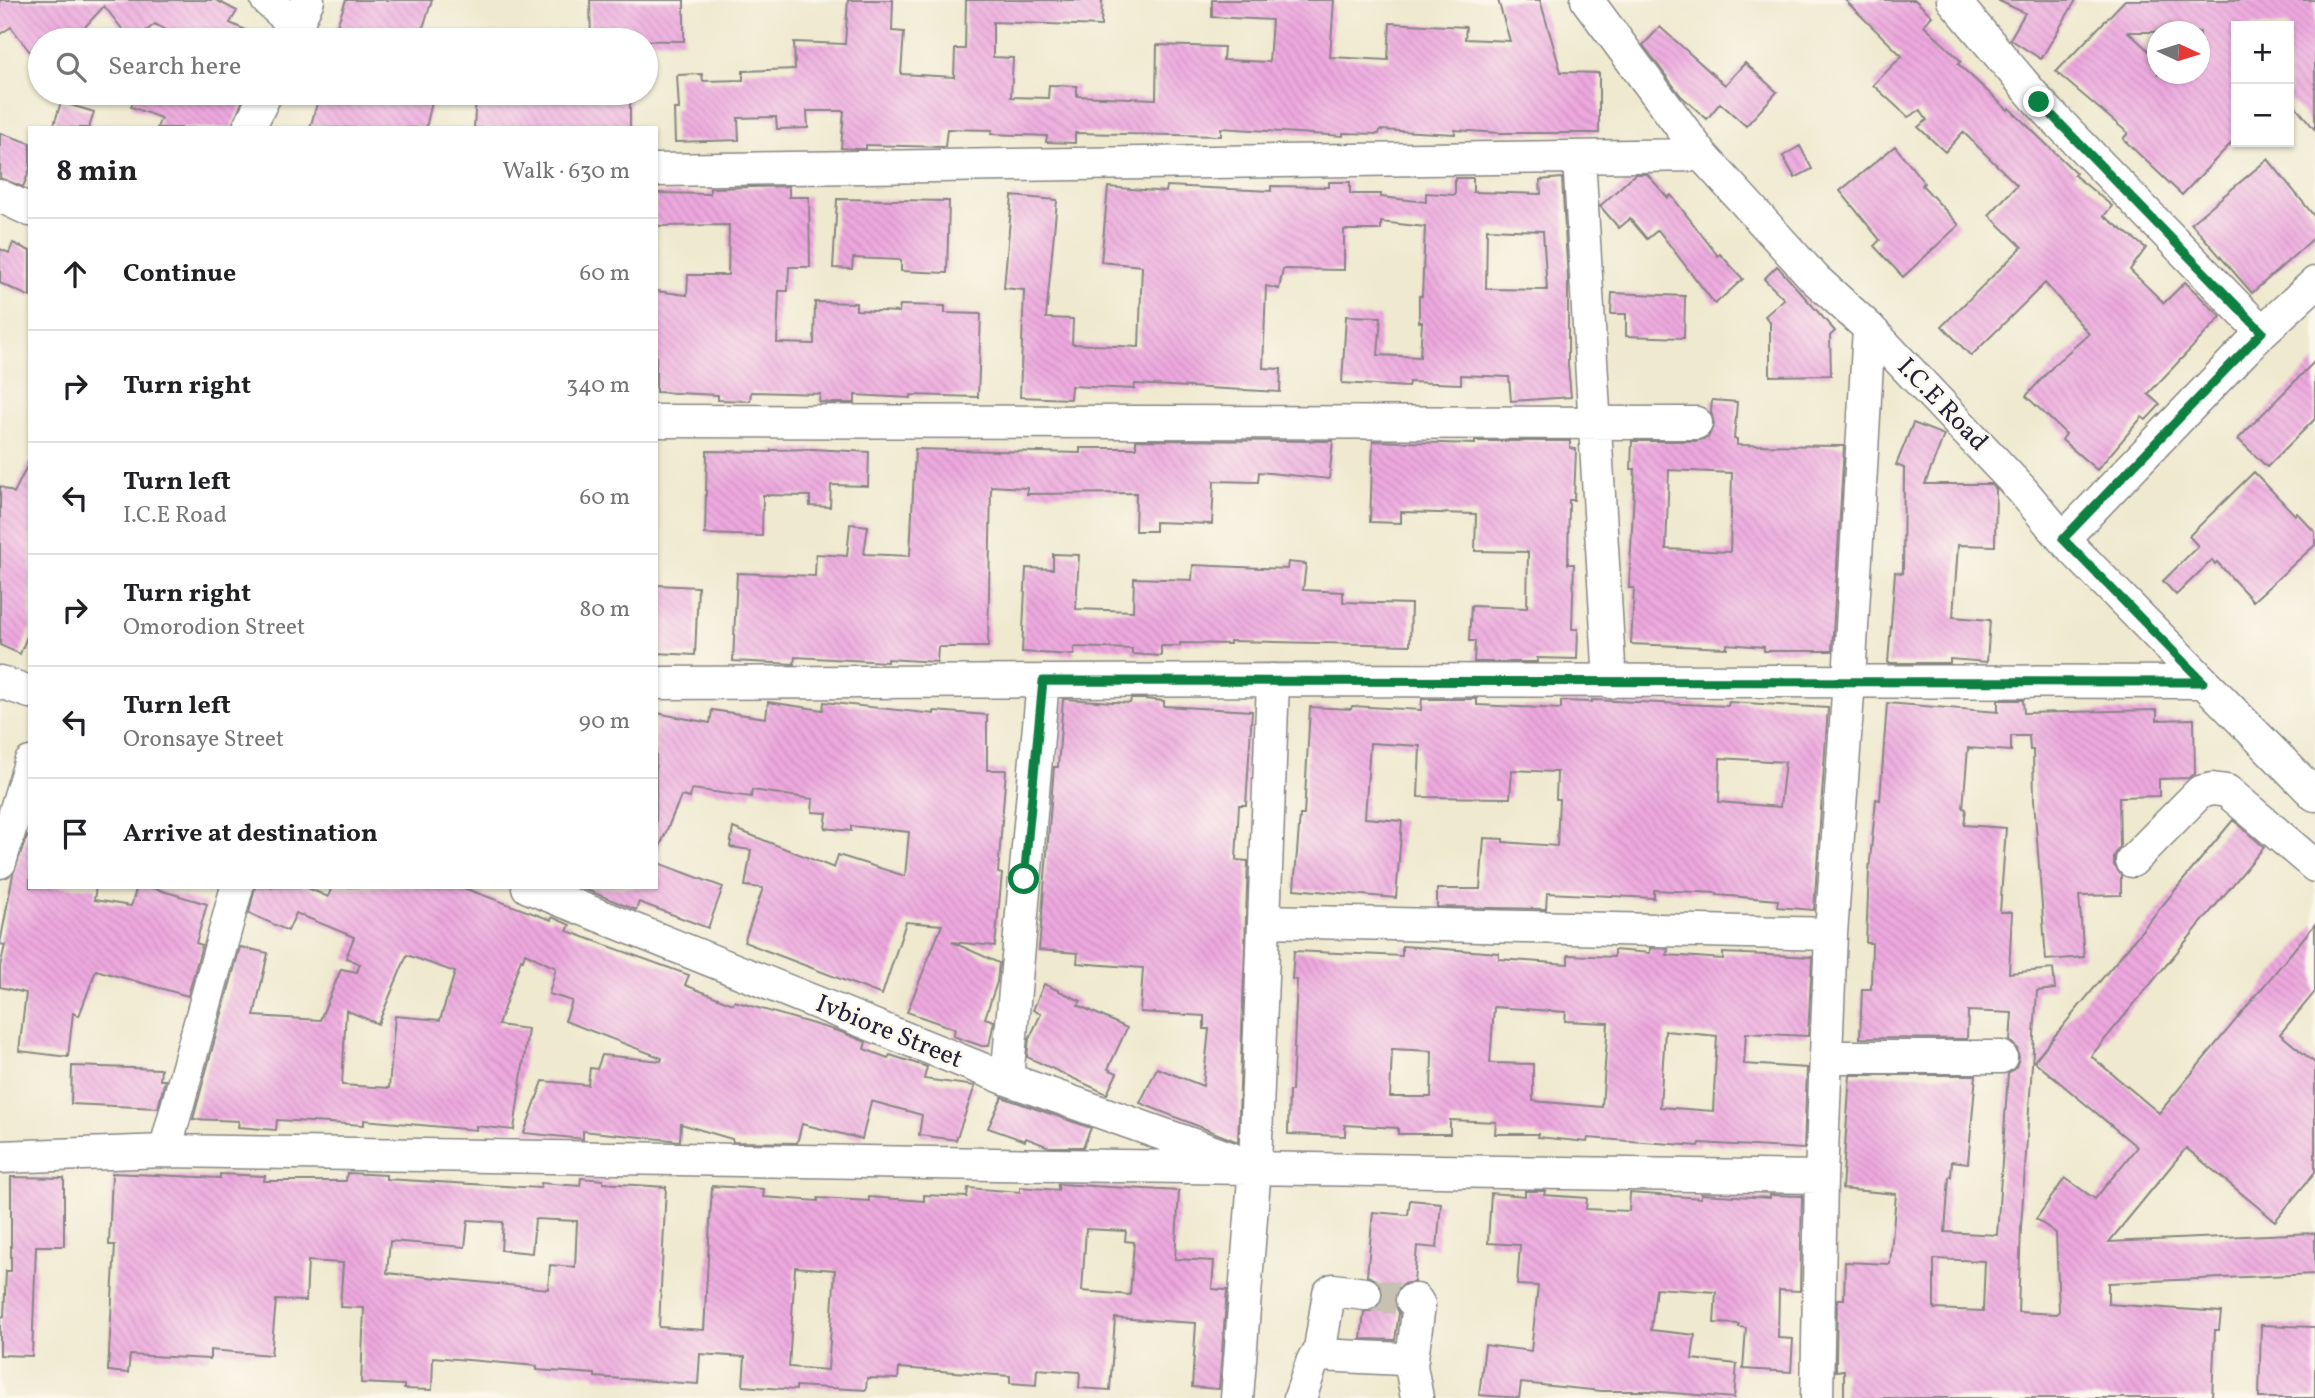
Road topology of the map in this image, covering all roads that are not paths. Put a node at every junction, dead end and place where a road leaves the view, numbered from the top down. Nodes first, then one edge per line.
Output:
1 (267, 0) edge
2 (1587, 0) edge
3 (1954, 0) edge
4 (298, 22) edge
5 (261, 105) edge
6 (251, 126) edge
7 (1702, 155) junction
8 (1579, 157) junction
9 (658, 170) edge
10 (0, 196) edge
11 (28, 209) edge
12 (2315, 283) edge
13 (1869, 328) junction
14 (2262, 332) junction
15 (658, 421) edge
16 (1594, 423) junction
17 (1696, 423) dead end
18 (2063, 539) junction
19 (1273, 680) junction
20 (1849, 680) junction
21 (1043, 681) junction
22 (1610, 681) junction
23 (0, 682) edge
24 (2203, 682) junction
25 (658, 683) edge
26 (28, 691) edge
27 (28, 770) edge
28 (2315, 795) edge
29 (2132, 861) dead end
30 (0, 862) edge
31 (2315, 866) edge
32 (236, 889) edge
33 (533, 889) edge
34 (1264, 921) junction
35 (1832, 933) junction
36 (1826, 1057) junction
37 (2001, 1057) dead end
38 (1007, 1079) junction
39 (165, 1151) junction
40 (0, 1157) edge
41 (1255, 1166) junction
42 (1821, 1177) junction
43 (1365, 1294) tunnel mouth
44 (1412, 1300) dead end
45 (1320, 1355) junction
46 (1410, 1366) junction
47 (1237, 1398) edge
48 (1300, 1398) edge
49 (1417, 1398) edge
50 (1817, 1398) edge

1 - 4 street
2 - 7 street, I.C.E Road
3 - 14 street
5 - 6 street
7 - 8 street
7 - 13 street, I.C.E Road
8 - 9 street
8 - 16 street
10 - 11 street
12 - 14 street
13 - 18 street, I.C.E Road
13 - 20 street
14 - 18 street
15 - 16 street
16 - 17 street
16 - 22 street
18 - 24 street, I.C.E Road
19 - 21 street
19 - 22 street
19 - 34 street
20 - 22 street
20 - 24 street
20 - 35 street
21 - 25 street
21 - 38 street
23 - 26 street
24 - 28 street, I.C.E Road
27 - 30 street
29 - 31 street
32 - 39 street
33 - 38 street, Ivbiore Street
34 - 35 street
34 - 41 street
35 - 36 street
36 - 37 street
36 - 42 street
38 - 41 street, Ivbiore Street
39 - 40 street
39 - 41 street
41 - 42 street
41 - 47 street
42 - 50 street
43 - 45 street
44 - 46 street
45 - 46 street
45 - 48 street
46 - 49 street

